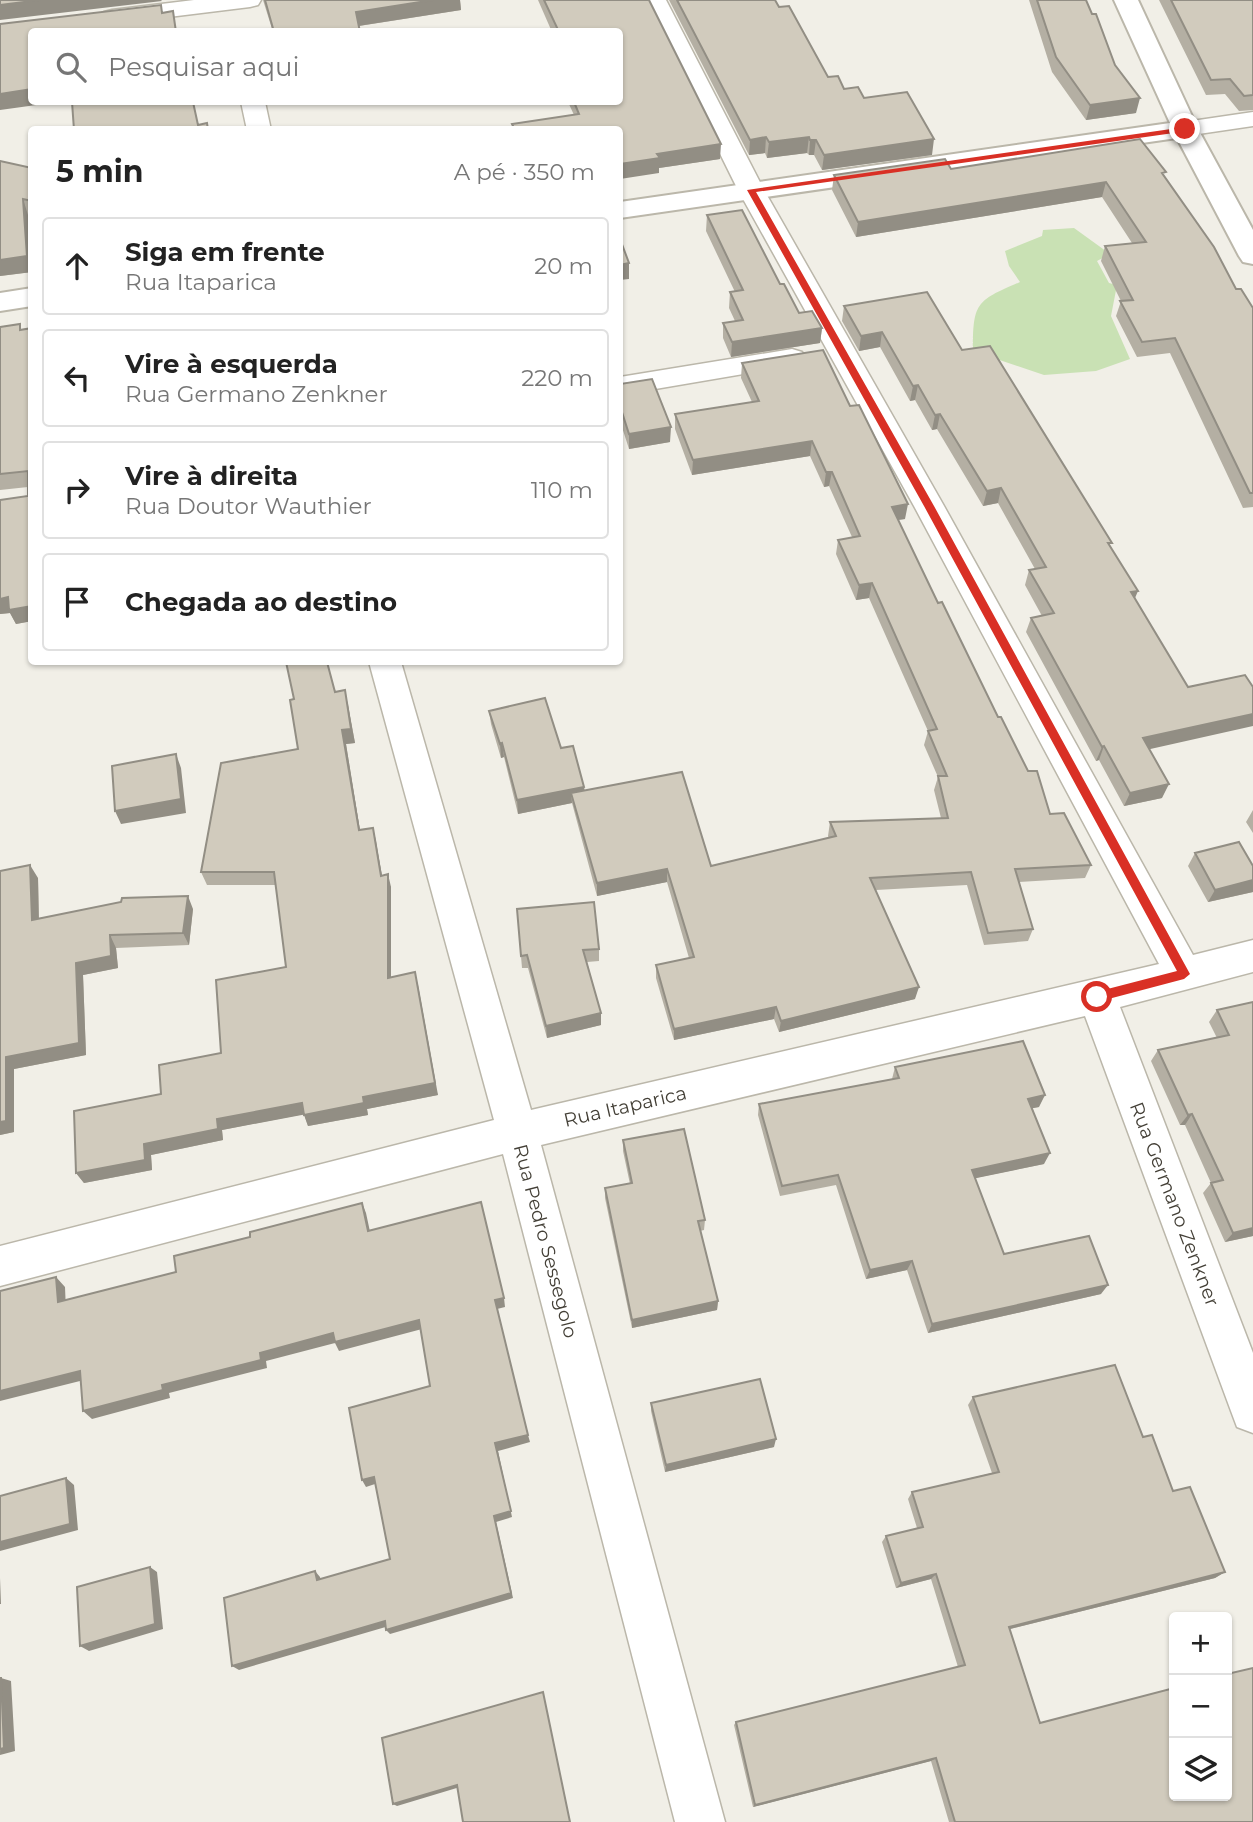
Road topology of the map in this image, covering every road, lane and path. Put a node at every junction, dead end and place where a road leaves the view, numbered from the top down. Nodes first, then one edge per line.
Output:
1 (655, 0) edge
2 (1126, 0) edge
3 (238, 6) edge
4 (96, 19) edge
5 (254, 105) edge
6 (1253, 119) edge
7 (259, 126) edge
8 (1185, 129) junction
9 (751, 190) junction
10 (623, 210) edge
11 (1253, 256) edge
12 (28, 298) edge
13 (0, 302) edge
14 (841, 351) junction
15 (623, 386) edge
16 (386, 665) edge
17 (1253, 956) edge
18 (1184, 974) junction
19 (1097, 997) junction
20 (517, 1132) junction
21 (0, 1266) edge
22 (1253, 1411) edge
23 (700, 1822) edge

1 - 9 street
2 - 8 street
3 - 4 street
5 - 7 street
6 - 8 street
8 - 9 street
8 - 11 street
9 - 10 street
9 - 14 street
12 - 13 street
14 - 15 street
14 - 18 street
16 - 20 street, Rua Pedro Sessegolo
17 - 18 street, Rua Itaparica
18 - 19 street, Rua Itaparica
19 - 20 street, Rua Itaparica
19 - 22 street, Rua Germano Zenkner
20 - 21 street, Rua Itaparica
20 - 23 street, Rua Pedro Sessegolo

